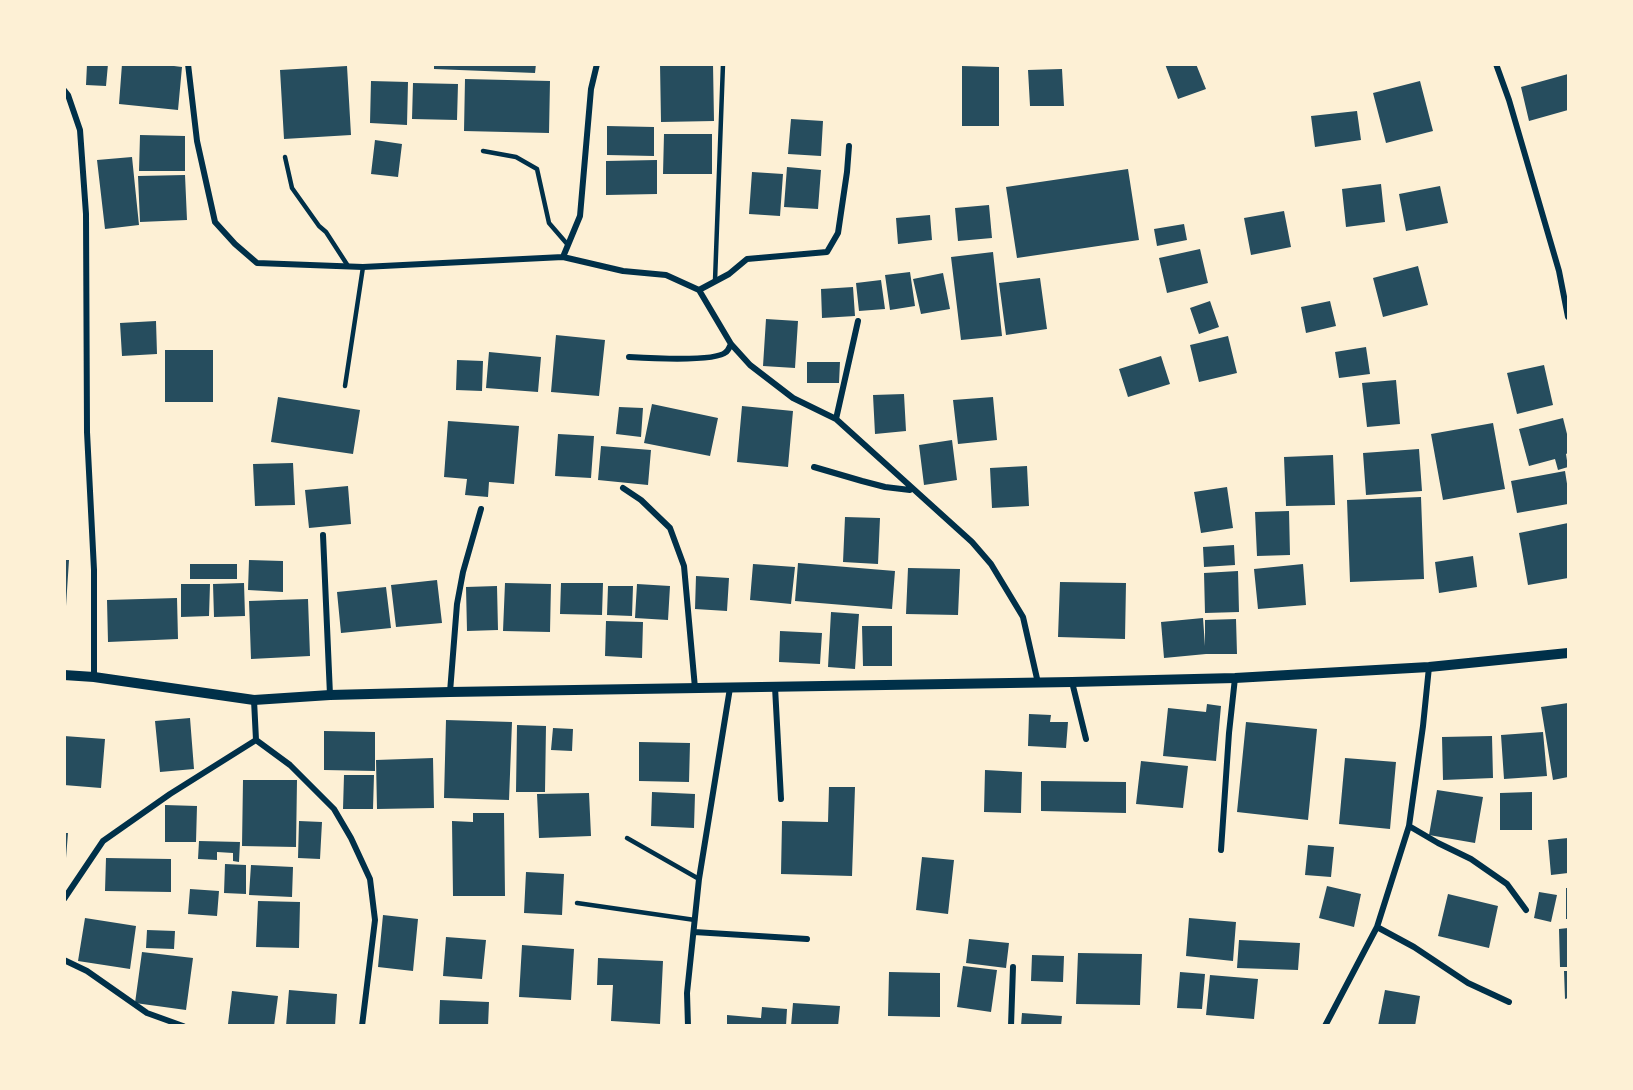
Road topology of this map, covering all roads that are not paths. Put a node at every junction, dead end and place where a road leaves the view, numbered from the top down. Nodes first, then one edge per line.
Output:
1 (188, 64) edge
2 (597, 64) edge
3 (723, 64) edge
4 (1496, 64) edge
5 (64, 90) edge
6 (849, 146) dead end
7 (483, 151) dead end
8 (285, 157) dead end
9 (568, 246) junction
10 (563, 258) junction
11 (348, 266) junction
12 (363, 267) junction
13 (715, 281) junction
14 (699, 290) junction
15 (1569, 317) edge
16 (858, 321) dead end
17 (731, 344) junction
18 (629, 357) dead end
19 (345, 386) dead end
20 (836, 419) junction
21 (814, 467) dead end
22 (623, 488) dead end
23 (911, 488) junction
24 (481, 509) dead end
25 (323, 535) dead end
26 (1569, 653) edge
27 (1429, 667) junction
28 (64, 675) edge
29 (94, 677) junction
30 (1235, 678) junction
31 (1072, 682) junction
32 (1038, 683) junction
33 (775, 687) junction
34 (695, 688) junction
35 (730, 688) junction
36 (450, 692) junction
37 (330, 695) junction
38 (254, 700) junction
39 (1086, 739) dead end
40 (256, 740) junction
41 (781, 799) dead end
42 (1409, 826) junction
43 (627, 838) dead end
44 (1221, 850) dead end
45 (699, 879) junction
46 (64, 899) edge
47 (577, 903) dead end
48 (1526, 910) dead end
49 (695, 920) junction
50 (1377, 927) junction
51 (694, 932) junction
52 (807, 939) dead end
53 (64, 960) edge
54 (1013, 967) dead end
55 (1509, 1002) dead end
56 (183, 1026) edge
57 (362, 1026) edge
58 (688, 1026) edge
59 (1011, 1026) edge
60 (1325, 1026) edge

1 - 11 street
2 - 9 street
3 - 13 lane
4 - 15 street
5 - 29 street
6 - 13 street
7 - 9 lane
8 - 11 lane
9 - 10 street
10 - 12 street
10 - 14 street
11 - 12 street
12 - 19 lane
13 - 14 street
14 - 17 street
16 - 20 street
17 - 18 street
17 - 20 street
20 - 23 street
21 - 23 street
22 - 34 street
23 - 32 street
24 - 36 street
25 - 37 street
26 - 27 street
27 - 30 street
27 - 42 street
28 - 29 street
29 - 38 street
30 - 31 street
30 - 44 street
31 - 32 street
31 - 39 street
32 - 33 street
33 - 35 street
33 - 41 street
34 - 35 street
34 - 36 street
35 - 45 street
36 - 37 street
37 - 38 street
38 - 40 street
40 - 46 street
40 - 57 street
42 - 48 street
42 - 50 street
43 - 45 lane
45 - 49 street
47 - 49 lane
49 - 51 street
50 - 55 street
50 - 60 street
51 - 52 street
51 - 58 street
53 - 56 street
54 - 59 street

